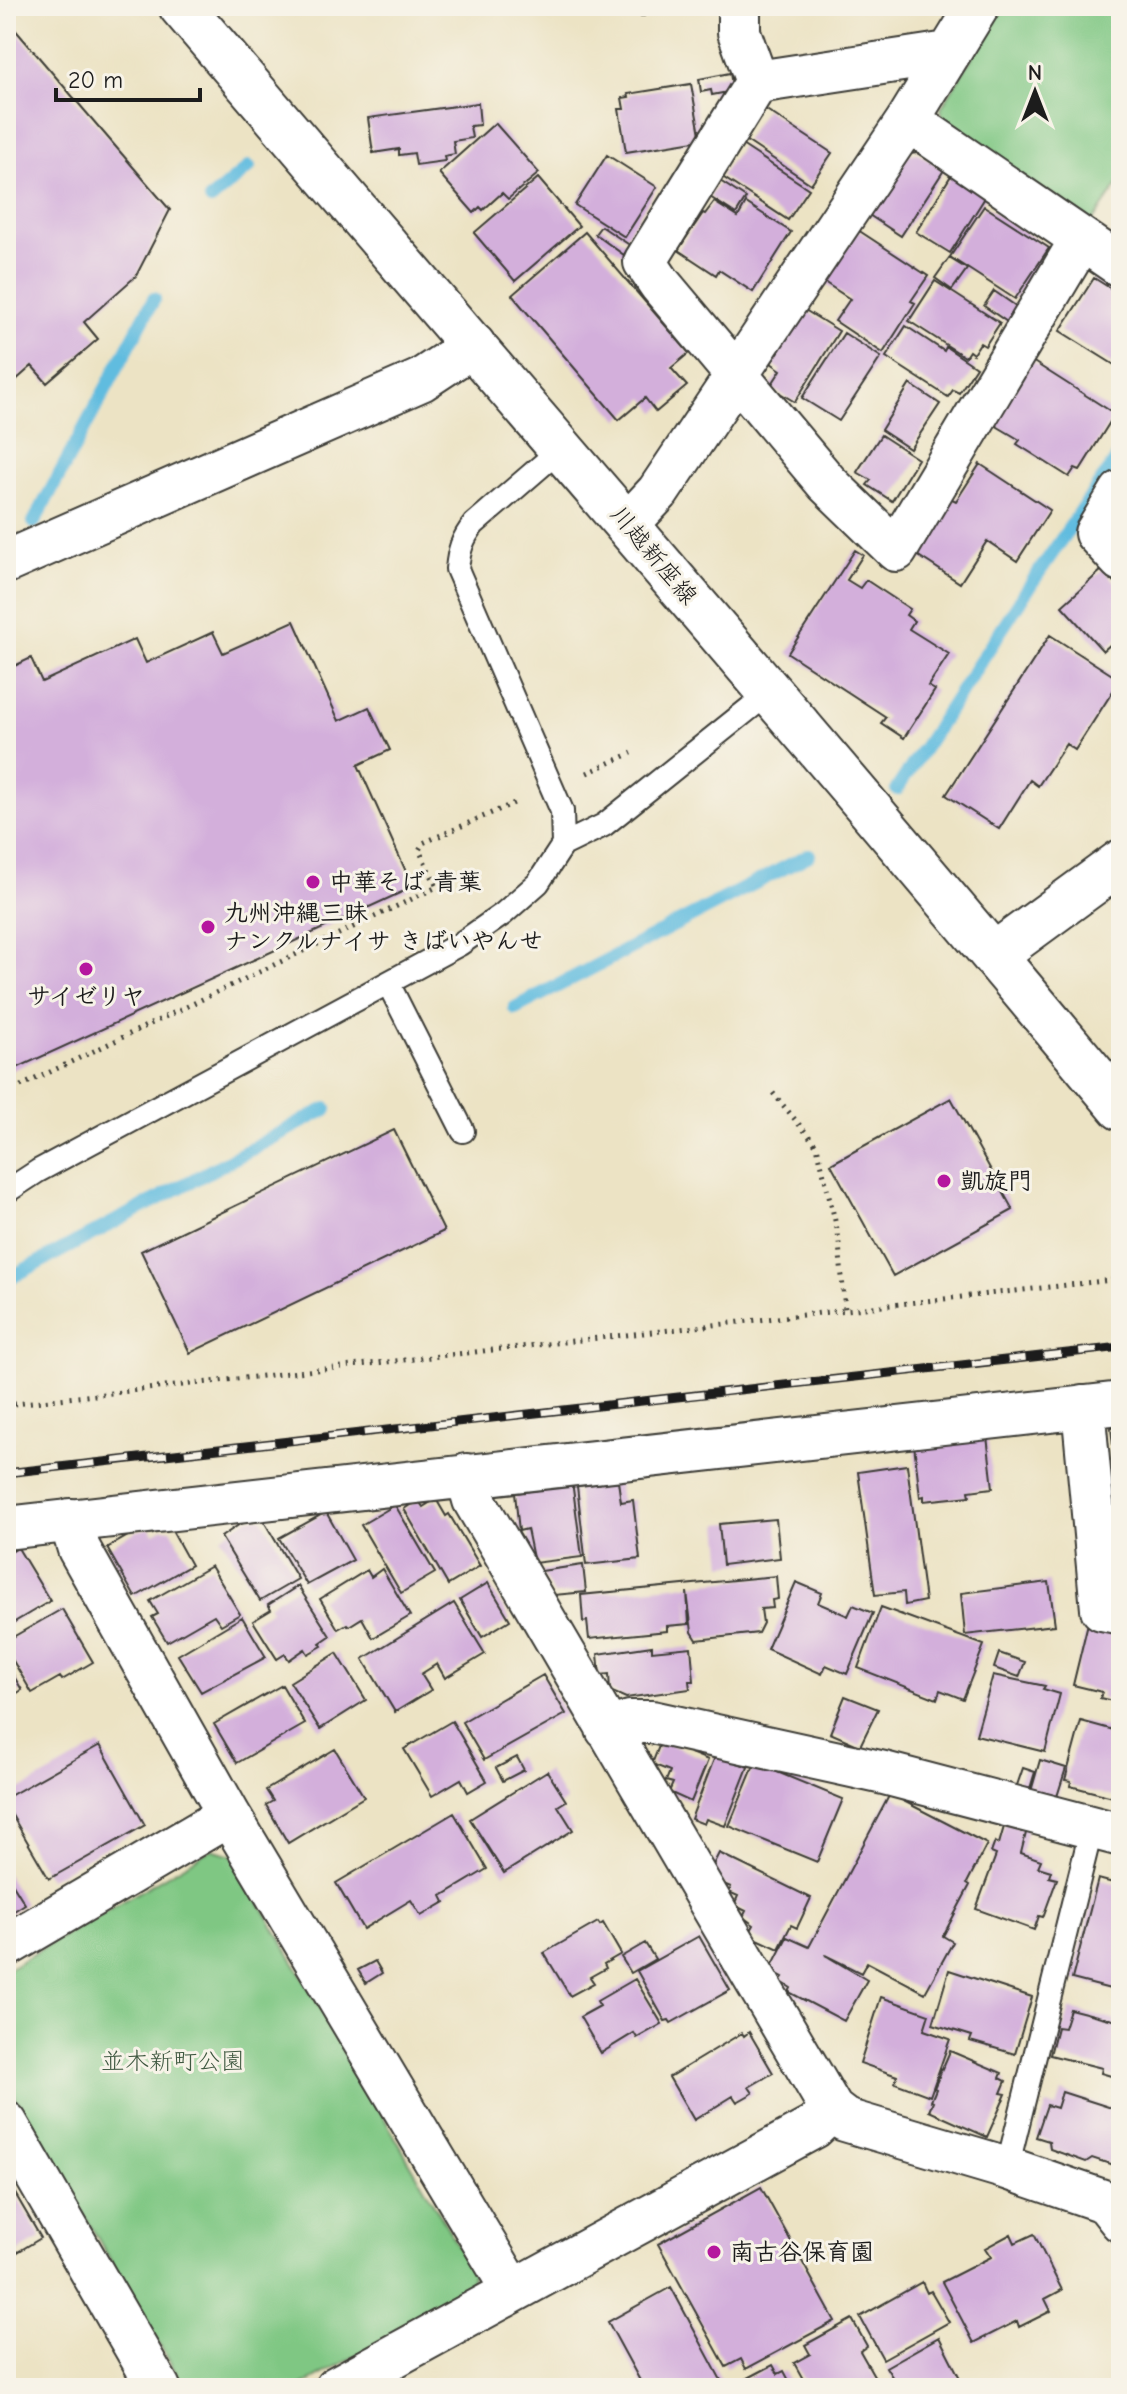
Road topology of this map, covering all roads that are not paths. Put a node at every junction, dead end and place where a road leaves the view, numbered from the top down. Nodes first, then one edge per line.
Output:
1 (739, 6) edge
2 (978, 6) edge
3 (188, 9) edge
4 (948, 53) junction
5 (757, 82) junction
6 (908, 120) junction
7 (1081, 240) junction
8 (1121, 266) edge
9 (474, 345) junction
10 (736, 373) junction
11 (562, 448) junction
12 (1121, 492) edge
13 (628, 524) junction
14 (1121, 560) edge
15 (6, 562) edge
16 (770, 692) junction
17 (563, 845) junction
18 (1121, 862) edge
19 (994, 955) junction
20 (388, 983) junction
21 (1121, 1108) edge
22 (463, 1131) dead end
23 (6, 1192) edge
24 (1102, 1405) edge
25 (467, 1475) junction
26 (70, 1520) junction
27 (6, 1528) edge
28 (1121, 1613) edge
29 (607, 1729) junction
30 (229, 1815) junction
31 (1106, 1831) edge
32 (6, 1946) edge
33 (832, 2110) junction
34 (6, 2123) edge
35 (1007, 2168) junction
36 (1121, 2221) edge
37 (513, 2291) junction
38 (159, 2388) edge
39 (336, 2388) edge

1 - 5 street
2 - 4 street
3 - 9 main road, 川越新座線
4 - 5 street
4 - 6 street
5 - 10 street
6 - 7 street
6 - 10 street
7 - 8 street
7 - 10 street
9 - 11 main road, 川越新座線
9 - 15 street
10 - 13 street
11 - 13 main road, 川越新座線
11 - 17 lane
12 - 14 street
13 - 16 main road, 川越新座線
16 - 17 lane
16 - 19 main road, 川越新座線
17 - 20 lane
18 - 19 main road
19 - 21 main road, 川越新座線
20 - 22 lane
20 - 23 lane
24 - 25 street
24 - 28 street
25 - 26 street
25 - 29 street
26 - 27 street
26 - 30 street
29 - 31 street
29 - 33 street
30 - 32 street
30 - 37 street
31 - 35 lane
33 - 35 street
33 - 37 street
34 - 38 street
35 - 36 street
37 - 39 street

